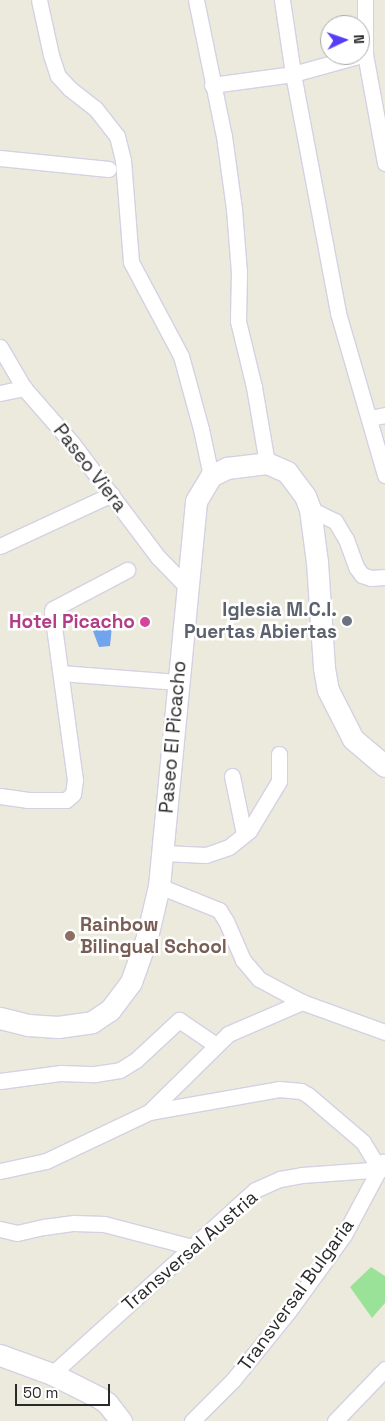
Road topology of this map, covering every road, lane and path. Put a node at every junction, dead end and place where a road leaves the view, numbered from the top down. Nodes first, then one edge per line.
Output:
1 (39, 0) edge
2 (196, 0) edge
3 (282, 0) edge
4 (365, 0) edge
5 (365, 15) edge
6 (325, 65) edge
7 (368, 65) edge
8 (292, 74) junction
9 (212, 85) junction
10 (0, 158) edge
11 (385, 163) edge
12 (108, 169) dead end
13 (0, 347) edge
14 (24, 388) junction
15 (0, 393) edge
16 (385, 415) edge
17 (370, 418) junction
18 (267, 463) junction
19 (385, 475) edge
20 (211, 476) junction
21 (112, 494) junction
22 (310, 510) junction
23 (0, 546) edge
24 (127, 570) dead end
25 (385, 577) edge
26 (186, 586) junction
27 (61, 673) junction
28 (177, 682) junction
29 (279, 754) dead end
30 (385, 766) edge
31 (232, 776) dead end
32 (0, 796) edge
33 (244, 834) junction
34 (163, 853) junction
35 (159, 886) junction
36 (302, 1002) junction
37 (0, 1018) edge
38 (385, 1032) edge
39 (216, 1045) junction
40 (0, 1081) edge
41 (149, 1112) junction
42 (383, 1165) edge
43 (0, 1171) edge
44 (0, 1229) edge
45 (192, 1247) junction
46 (0, 1355) edge
47 (385, 1369) edge
48 (52, 1374) junction
49 (121, 1421) edge
50 (192, 1421) edge
51 (335, 1421) edge

1 - 20 street
2 - 9 street
3 - 8 street
4 - 5 street
6 - 8 street
7 - 11 street
8 - 9 street
8 - 17 street
9 - 18 street
10 - 12 street
13 - 14 street, Paseo Viera
14 - 15 street
14 - 21 street, Paseo Viera
16 - 17 street
17 - 19 street
18 - 20 street
18 - 22 street
20 - 26 street, Paseo El Picacho
21 - 23 street
21 - 26 street, Paseo Viera
22 - 25 street
22 - 30 street
24 - 27 street
26 - 28 street, Paseo El Picacho
27 - 28 street
27 - 32 street
28 - 34 street, Paseo El Picacho
29 - 33 street
31 - 33 street
33 - 34 street
34 - 35 street, Paseo El Picacho
35 - 36 street
35 - 37 street, Paseo El Picacho
36 - 38 street
36 - 39 street
39 - 40 street
39 - 41 street
41 - 42 street
41 - 43 street
42 - 45 street, Transversal Austria
42 - 50 street, Transversal Bulgaria
44 - 45 street
45 - 48 street, Transversal Austria
46 - 48 street
47 - 51 street
48 - 49 street

